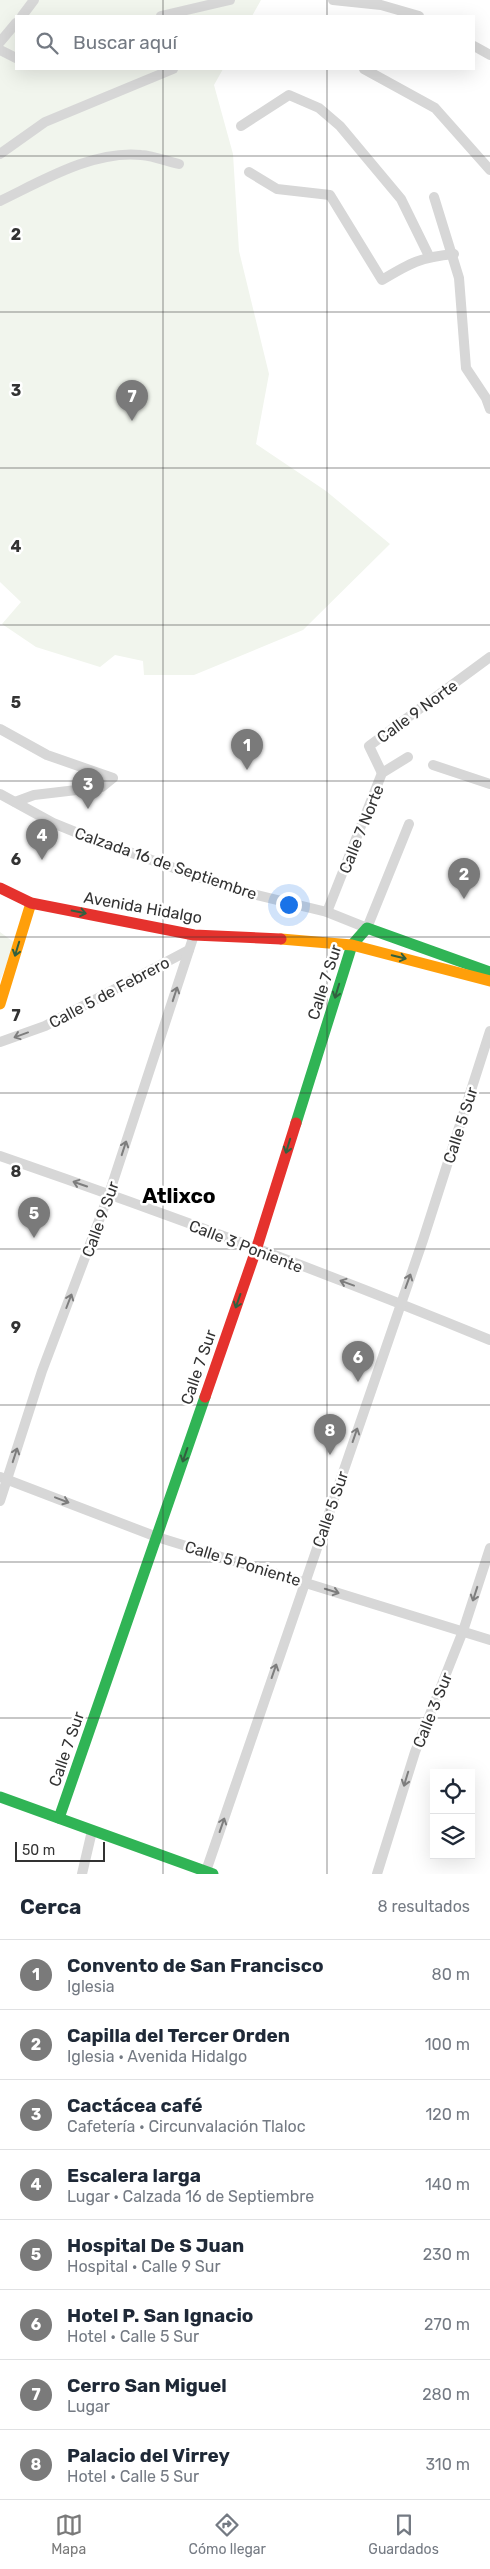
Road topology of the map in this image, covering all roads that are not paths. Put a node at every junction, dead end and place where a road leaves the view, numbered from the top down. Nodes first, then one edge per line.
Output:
1 (34, 0) edge
2 (230, 0) edge
3 (333, 0) edge
4 (218, 1) edge
5 (382, 3) edge
6 (23, 15) edge
7 (166, 15) edge
8 (417, 15) edge
9 (15, 24) edge
10 (0, 42) edge
11 (475, 47) edge
12 (0, 50) edge
13 (490, 55) edge
14 (15, 58) edge
15 (171, 70) edge
16 (366, 70) edge
17 (242, 126) dead end
18 (0, 154) edge
19 (179, 164) dead end
20 (490, 170) edge
21 (249, 172) dead end
22 (434, 197) dead end
23 (0, 202) edge
24 (454, 254) junction
25 (429, 256) junction
26 (490, 409) edge
27 (490, 657) edge
28 (485, 667) edge
29 (0, 728) edge
30 (408, 757) dead end
31 (433, 765) dead end
32 (382, 774) junction
33 (490, 784) edge
34 (0, 794) edge
35 (15, 802) junction
36 (409, 824) dead end
37 (0, 888) edge
38 (31, 903) junction
39 (327, 912) junction
40 (367, 928) junction
41 (194, 935) junction
42 (352, 945) junction
43 (189, 950) junction
44 (490, 972) edge
45 (490, 981) edge
46 (0, 1004) edge
47 (490, 1032) edge
48 (0, 1042) edge
49 (0, 1156) edge
50 (109, 1194) junction
51 (256, 1250) junction
52 (400, 1303) junction
53 (490, 1340) edge
54 (4, 1478) edge
55 (0, 1501) edge
56 (157, 1536) junction
57 (490, 1548) edge
58 (304, 1582) junction
59 (463, 1631) junction
60 (490, 1640) edge
61 (0, 1797) edge
62 (59, 1818) junction
63 (92, 1831) junction
64 (209, 1873) edge
65 (82, 1874) edge
66 (377, 1874) edge

1 - 6 street
2 - 4 street
3 - 5 street
4 - 7 street
5 - 8 street
9 - 10 street
11 - 13 street
12 - 14 street
15 - 18 street
16 - 20 street
17 - 25 street
19 - 23 street
21 - 25 street
22 - 24 street
24 - 25 street
24 - 26 street
27 - 28 street, Calle 9 Norte
28 - 32 street, Calle 9 Norte
29 - 35 street
30 - 32 street, Calle 7 Norte
31 - 33 street
32 - 39 street, Calle 7 Norte
34 - 35 street, Calzada 16 de Septiembre
35 - 39 street, Calzada 16 de Septiembre
36 - 40 street
37 - 38 street, Avenida Hidalgo
38 -> 41 street, Avenida Hidalgo
38 -> 46 street
39 - 40 street, Calzada 16 de Septiembre
40 - 42 street, Calle 7 Sur
40 - 44 street
41 - 42 street, Avenida Hidalgo
41 - 43 street, Calle 9 Sur
42 -> 45 street, Avenida Hidalgo
42 -> 51 street, Calle 7 Sur
43 -> 48 street, Calle 5 de Febrero
50 -> 43 street, Calle 9 Sur
52 -> 47 street, Calle 5 Sur
50 -> 49 street, Calle 3 Poniente
50 - 51 street, Calle 3 Poniente
54 -> 50 street, Calle 9 Sur
52 -> 51 street, Calle 3 Poniente
51 -> 56 street, Calle 7 Sur
52 - 53 street, Calle 3 Poniente
58 -> 52 street, Calle 5 Sur
54 - 55 street, Calle 9 Sur
54 -> 56 street, Calle 5 Poniente
56 - 58 street, Calle 5 Poniente
56 - 62 street, Calle 7 Sur
57 -> 59 street, Calle 3 Sur
58 -> 59 street, Calle 5 Poniente
64 -> 58 street, Calle 5 Sur
59 - 60 street, Calle 5 Poniente
59 -> 66 street, Calle 3 Sur
61 - 62 street
62 - 63 street
63 - 64 street
63 - 65 street

